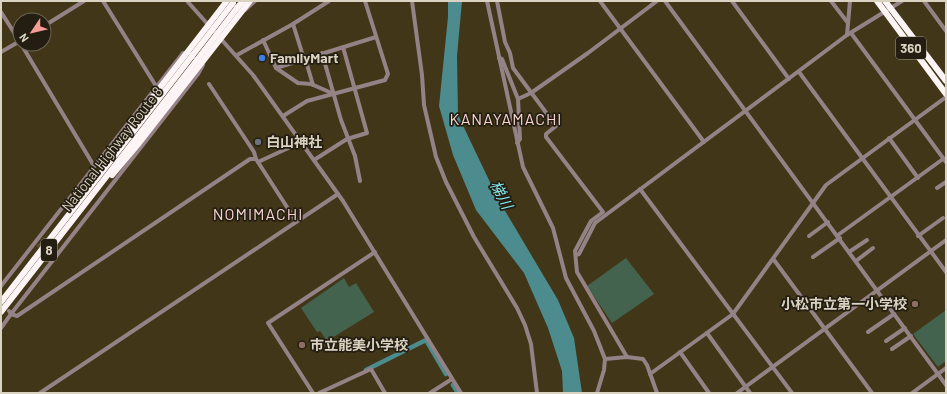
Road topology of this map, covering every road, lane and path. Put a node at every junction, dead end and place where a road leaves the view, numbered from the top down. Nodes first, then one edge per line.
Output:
1 (84, 1) edge
2 (103, 1) edge
3 (188, 1) edge
4 (243, 1) edge
5 (250, 1) edge
6 (255, 1) edge
7 (329, 1) edge
8 (365, 1) edge
9 (412, 1) edge
10 (487, 1) edge
11 (497, 1) edge
12 (600, 1) edge
13 (657, 1) edge
14 (665, 1) edge
15 (732, 1) edge
16 (831, 1) edge
17 (850, 1) edge
18 (877, 1) edge
19 (885, 1) edge
20 (902, 1) edge
21 (924, 1) edge
22 (230, 3) edge
23 (888, 11) junction
24 (1, 12) edge
25 (240, 15) junction
26 (52, 21) edge
27 (293, 24) junction
28 (848, 24) junction
29 (208, 25) junction
30 (620, 28) junction
31 (12, 29) edge
32 (946, 31) edge
33 (849, 34) junction
34 (376, 37) junction
35 (221, 38) junction
36 (263, 40) junction
37 (12, 46) edge
38 (343, 47) junction
39 (1, 52) edge
40 (26, 52) edge
41 (322, 53) junction
42 (237, 54) junction
43 (192, 56) junction
44 (207, 56) junction
45 (304, 58) junction
46 (499, 58) junction
47 (276, 68) junction
48 (799, 72) junction
49 (790, 79) junction
50 (946, 81) edge
51 (210, 84) dead end
52 (313, 85) junction
53 (156, 86) junction
54 (354, 89) junction
55 (531, 93) junction
56 (334, 94) junction
57 (946, 96) edge
58 (518, 99) junction
59 (747, 111) junction
60 (283, 116) junction
61 (914, 120) junction
62 (889, 138) junction
63 (347, 139) junction
64 (704, 142) junction
65 (517, 143) junction
66 (302, 144) junction
67 (862, 159) junction
68 (314, 160) junction
69 (257, 161) junction
70 (944, 161) edge
71 (94, 166) junction
72 (104, 174) junction
73 (918, 178) junction
74 (360, 181) dead end
75 (946, 182) edge
76 (95, 186) junction
77 (937, 188) dead end
78 (640, 189) junction
79 (338, 194) junction
80 (890, 198) junction
81 (814, 203) junction
82 (943, 218) dead end
83 (296, 221) junction
84 (828, 222) junction
85 (809, 236) dead end
86 (918, 236) junction
87 (839, 237) junction
88 (867, 240) dead end
89 (946, 240) edge
90 (873, 248) dead end
91 (375, 252) junction
92 (849, 252) junction
93 (929, 252) junction
94 (576, 255) junction
95 (813, 257) dead end
96 (774, 260) junction
97 (856, 261) junction
98 (946, 272) edge
99 (1, 286) edge
100 (877, 290) junction
101 (1, 302) edge
102 (1, 312) edge
103 (10, 313) junction
104 (733, 314) junction
105 (894, 314) junction
106 (1, 328) edge
107 (825, 328) junction
108 (904, 328) junction
109 (868, 332) dead end
110 (706, 333) junction
111 (911, 336) junction
112 (886, 341) dead end
113 (892, 349) dead end
114 (680, 352) junction
115 (627, 357) junction
116 (605, 359) junction
117 (773, 367) junction
118 (946, 368) edge
119 (650, 374) junction
120 (938, 374) junction
121 (452, 380) junction
122 (946, 385) edge
123 (746, 387) junction
124 (40, 393) edge
125 (313, 393) edge
126 (319, 393) edge
127 (385, 393) edge
128 (430, 393) edge
129 (461, 393) edge
130 (537, 393) edge
131 (597, 393) edge
132 (657, 393) edge
133 (709, 393) edge
134 (737, 393) edge
135 (750, 393) edge
136 (792, 393) edge
137 (872, 393) edge
138 (912, 393) edge

1 - 26 street
2 - 53 street
3 - 29 street
4 - 22 highway, National Highway Route 8 / 8
5 - 25 highway
6 - 25 street
7 - 27 street
8 - 34 street
9 - 130 street
10 - 46 street
11 - 55 street
12 - 30 street
13 - 30 street
14 - 59 street
15 - 49 street
16 - 28 street
17 - 28 street
18 - 23 highway, 360
19 - 23 highway, 360
20 - 23 street
21 - 32 street
22 - 29 highway
22 - 43 highway, National Highway Route 8 / 8, bridge
23 - 33 street
23 - 50 highway, 360
23 - 57 highway, 360
24 - 31 street
25 - 35 highway
27 - 36 street
27 - 45 street
28 - 33 street
29 - 35 street
29 - 43 highway
30 - 55 street
30 - 64 street
33 - 48 street
33 - 61 street
34 - 38 street
34 - 54 street
35 - 42 street
35 - 44 highway
36 - 42 street
36 - 47 street
37 - 39 street
38 - 41 street
38 - 54 street
40 - 71 street
41 - 45 street
41 - 56 street
42 - 60 street
43 - 53 street
43 - 72 highway, National Highway Route 8 / 8
44 - 72 highway
44 - 103 street
45 - 47 street
45 - 52 street
46 - 58 street
46 - 65 street
47 - 52 street
48 - 49 street
48 - 67 street
49 - 59 street
51 - 69 street
52 - 56 street
53 - 71 street
54 - 56 street
54 - 63 street
55 - 58 street
55 - 94 street
56 - 60 street
56 - 63 street
57 - 61 street
58 - 65 street
59 - 64 street
59 - 81 street
60 - 66 street
61 - 62 street
61 - 70 street
62 - 67 street
62 - 73 street
63 - 68 street
63 - 74 street
64 - 78 street
65 - 116 street
66 - 68 street
66 - 69 street
67 - 80 street
67 - 81 street
68 - 79 street
69 - 83 street
69 - 103 street
70 - 73 street
71 - 99 street
72 - 76 highway, National Highway Route 8 / 8
72 - 76 highway
73 - 80 street
75 - 77 street
76 - 101 highway, National Highway Route 8 / 8
76 - 102 highway, National Highway Route 8 / 8
78 - 94 street
78 - 104 street
79 - 83 street
79 - 91 street
80 - 86 street
80 - 87 street
81 - 84 street
81 - 96 street
82 - 86 street
83 - 124 street
84 - 85 street
84 - 87 street
86 - 93 street
87 - 92 street
87 - 95 street
88 - 92 street
89 - 93 street
90 - 97 street
91 - 121 street
91 - 125 street
92 - 97 street
93 - 98 street
93 - 100 street
94 - 115 street
96 - 104 street
96 - 107 street
97 - 100 street
100 - 105 street
100 - 107 street
103 - 106 street
104 - 110 street
104 - 117 street
105 - 108 street
105 - 109 street
107 - 117 street
107 - 137 street
108 - 111 street
108 - 112 street
110 - 114 street
110 - 123 street
111 - 113 street
111 - 120 street
114 - 119 street
114 - 133 street
115 - 116 street
115 - 119 street
116 - 131 street
117 - 123 street
117 - 136 street
118 - 120 street
119 - 132 street
120 - 122 street
120 - 138 street
121 - 128 street
121 - 129 street
123 - 134 street
123 - 135 street
126 - 127 street

